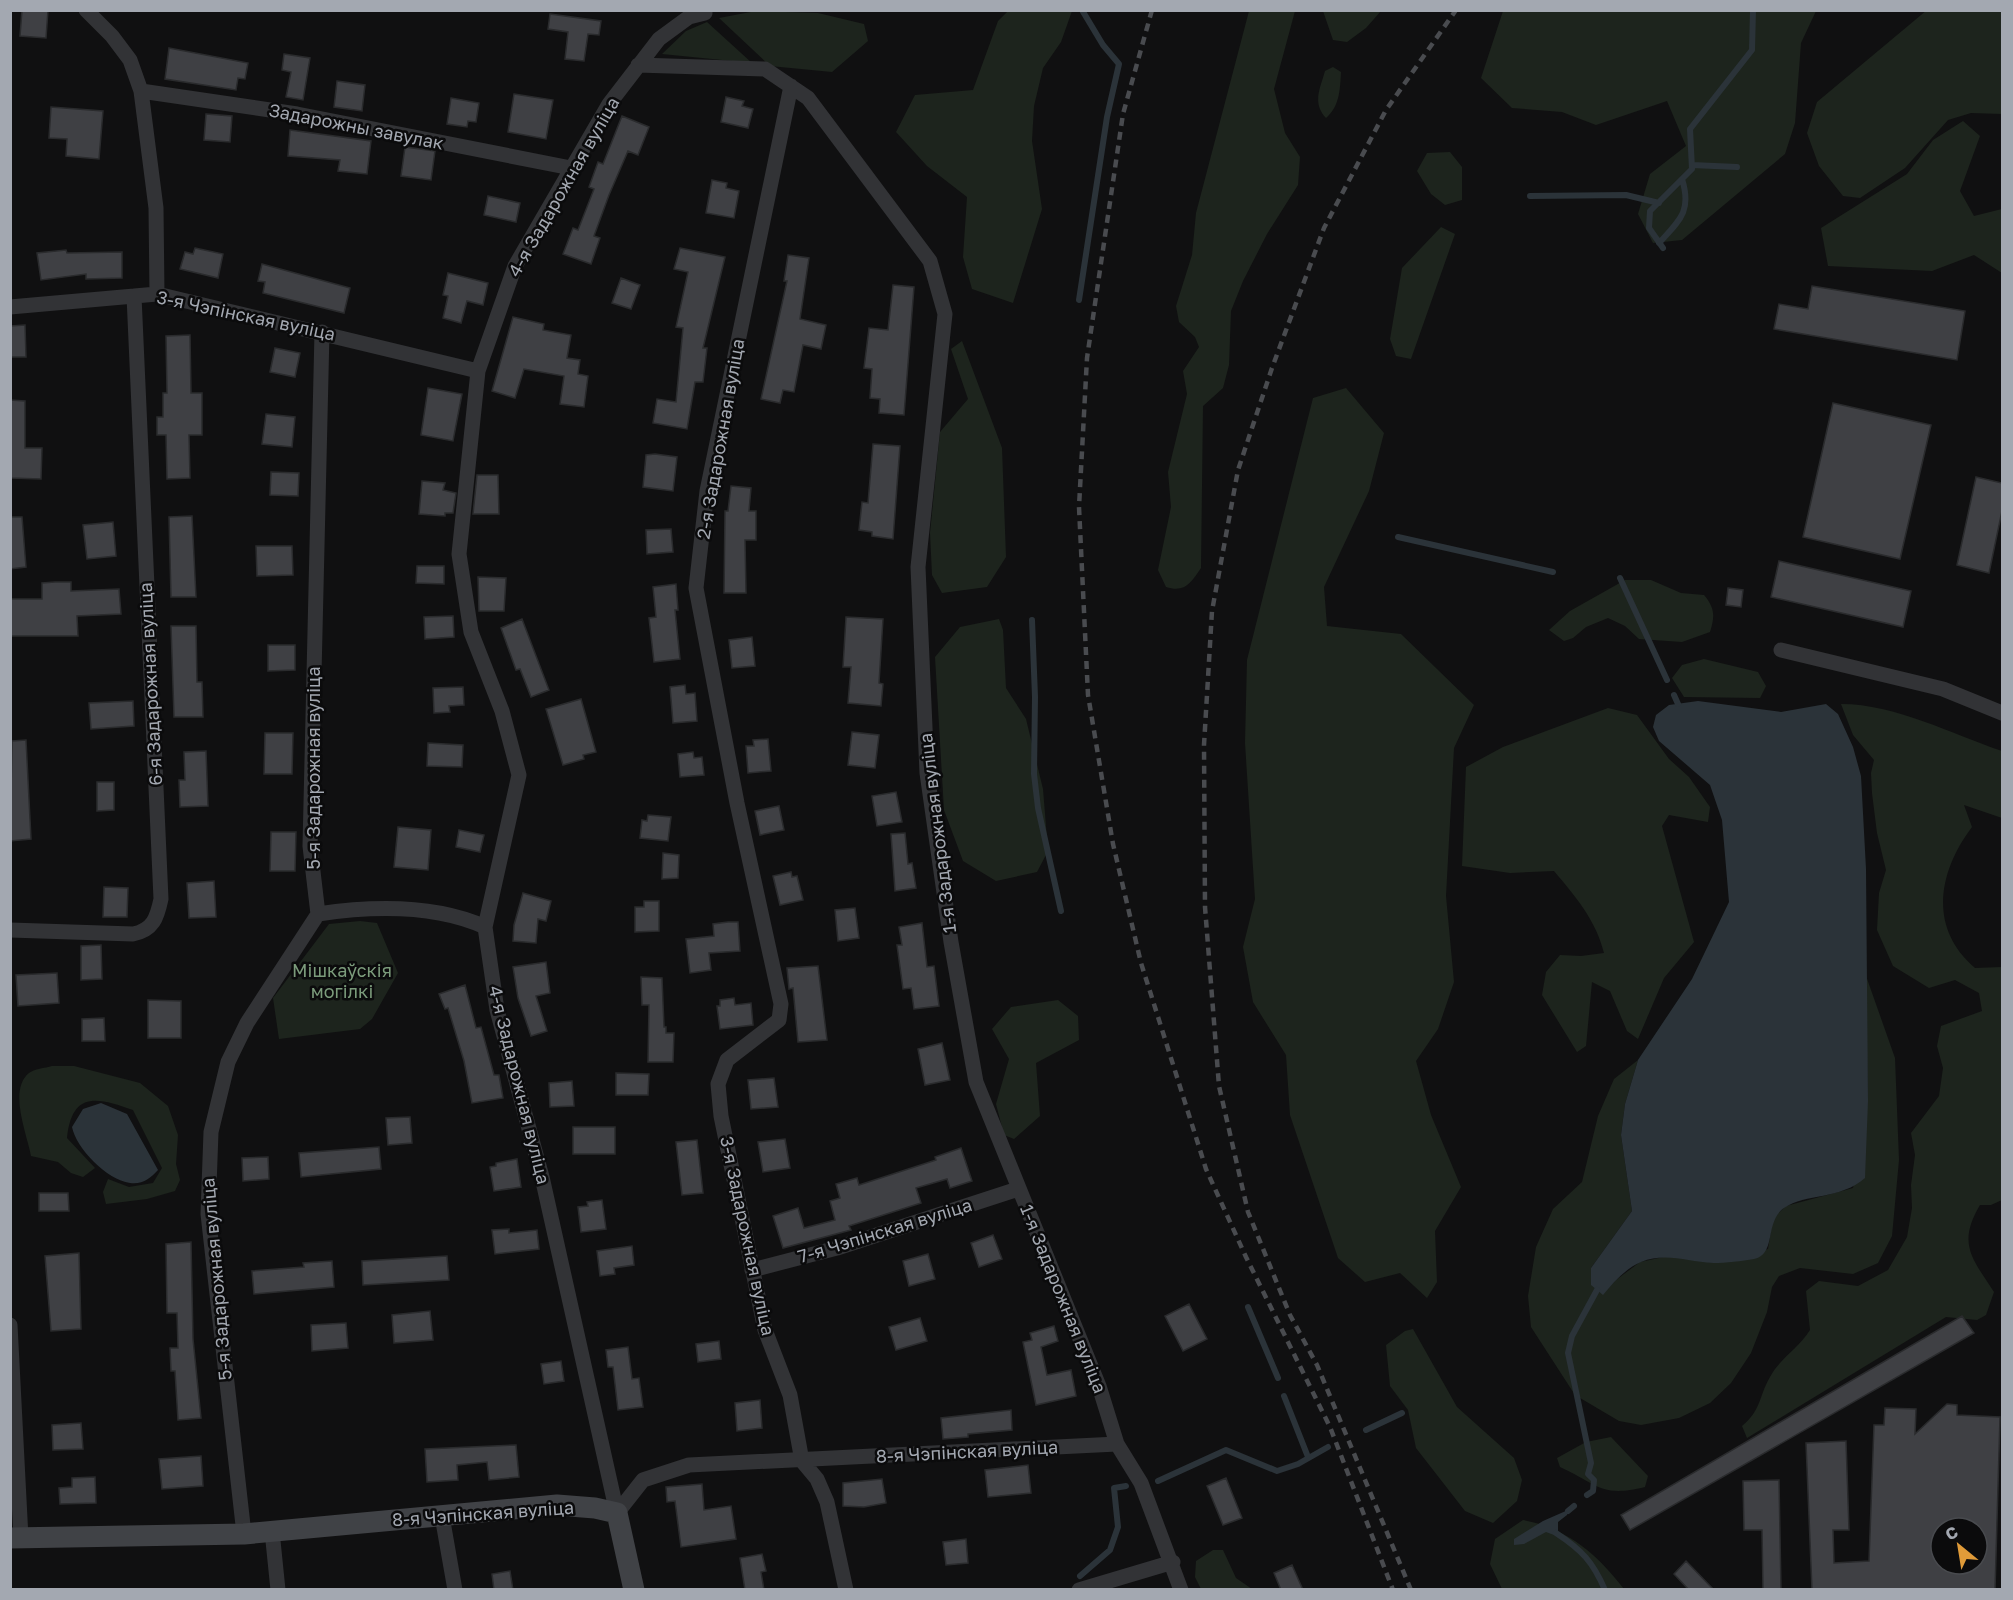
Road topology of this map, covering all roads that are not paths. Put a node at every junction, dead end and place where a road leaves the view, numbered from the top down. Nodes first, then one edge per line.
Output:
1 (86, 10) edge
2 (705, 13) dead end
3 (638, 65) junction
4 (792, 86) junction
5 (141, 91) junction
6 (571, 168) junction
7 (157, 294) junction
8 (134, 296) junction
9 (10, 308) edge
10 (322, 332) junction
11 (478, 371) junction
12 (1781, 650) dead end
13 (2002, 713) edge
14 (318, 914) junction
15 (485, 927) junction
16 (10, 930) edge
17 (781, 1004) joint
18 (1018, 1188) junction
19 (752, 1270) junction
20 (10, 1325) edge
21 (1117, 1444) junction
22 (802, 1461) junction
23 (617, 1513) junction
24 (442, 1516) junction
25 (272, 1531) junction
26 (244, 1534) junction
27 (16, 1538) edge
28 (1173, 1562) junction
29 (279, 1590) edge
30 (455, 1590) edge
31 (634, 1590) edge
32 (846, 1590) edge
33 (1079, 1590) edge
34 (1182, 1590) edge

1 - 5 street
2 - 3 street, 4-я Задарожная вуліца
3 - 4 street, 1-я Задарожная вуліца
3 - 6 street, 4-я Задарожная вуліца
4 - 17 street, 2-я Задарожная вуліца
4 - 18 street, 1-я Задарожная вуліца
5 - 6 street, Задарожны завулак
5 - 7 street
6 - 11 street, 4-я Задарожная вуліца
7 - 8 street, 3-я Чэпінская вуліца
7 - 10 street, 3-я Чэпінская вуліца
8 - 9 street, 3-я Чэпінская вуліца
8 - 16 street, 6-я Задарожная вуліца
10 - 11 street, 3-я Чэпінская вуліца
10 - 14 street, 5-я Задарожная вуліца
11 - 15 street, 4-я Задарожная вуліца
12 - 13 street
14 - 15 street
14 - 26 street, 5-я Задарожная вуліца
15 - 23 street, 4-я Задарожная вуліца
17 - 19 street, 3-я Задарожная вуліца
18 - 19 street, 7-я Чэпінская вуліца
18 - 21 street, 1-я Задарожная вуліца
19 - 22 street, 3-я Задарожная вуліца
20 - 27 street
21 - 22 street, 8-я Чэпінская вуліца
21 - 28 street, 1-я Задарожная вуліца
22 - 23 street, 8-я Чэпінская вуліца
22 - 32 street, 3-я Задарожная вуліца
23 - 24 main road, 8-я Чэпінская вуліца
23 - 31 main road, 4-я Задарожная вуліца
24 - 25 main road, 8-я Чэпінская вуліца
24 - 30 street
25 - 26 main road, 8-я Чэпінская вуліца
25 - 29 street
26 - 27 main road, 8-я Чэпінская вуліца
28 - 33 street
28 - 34 street, 1-я Задарожная вуліца

